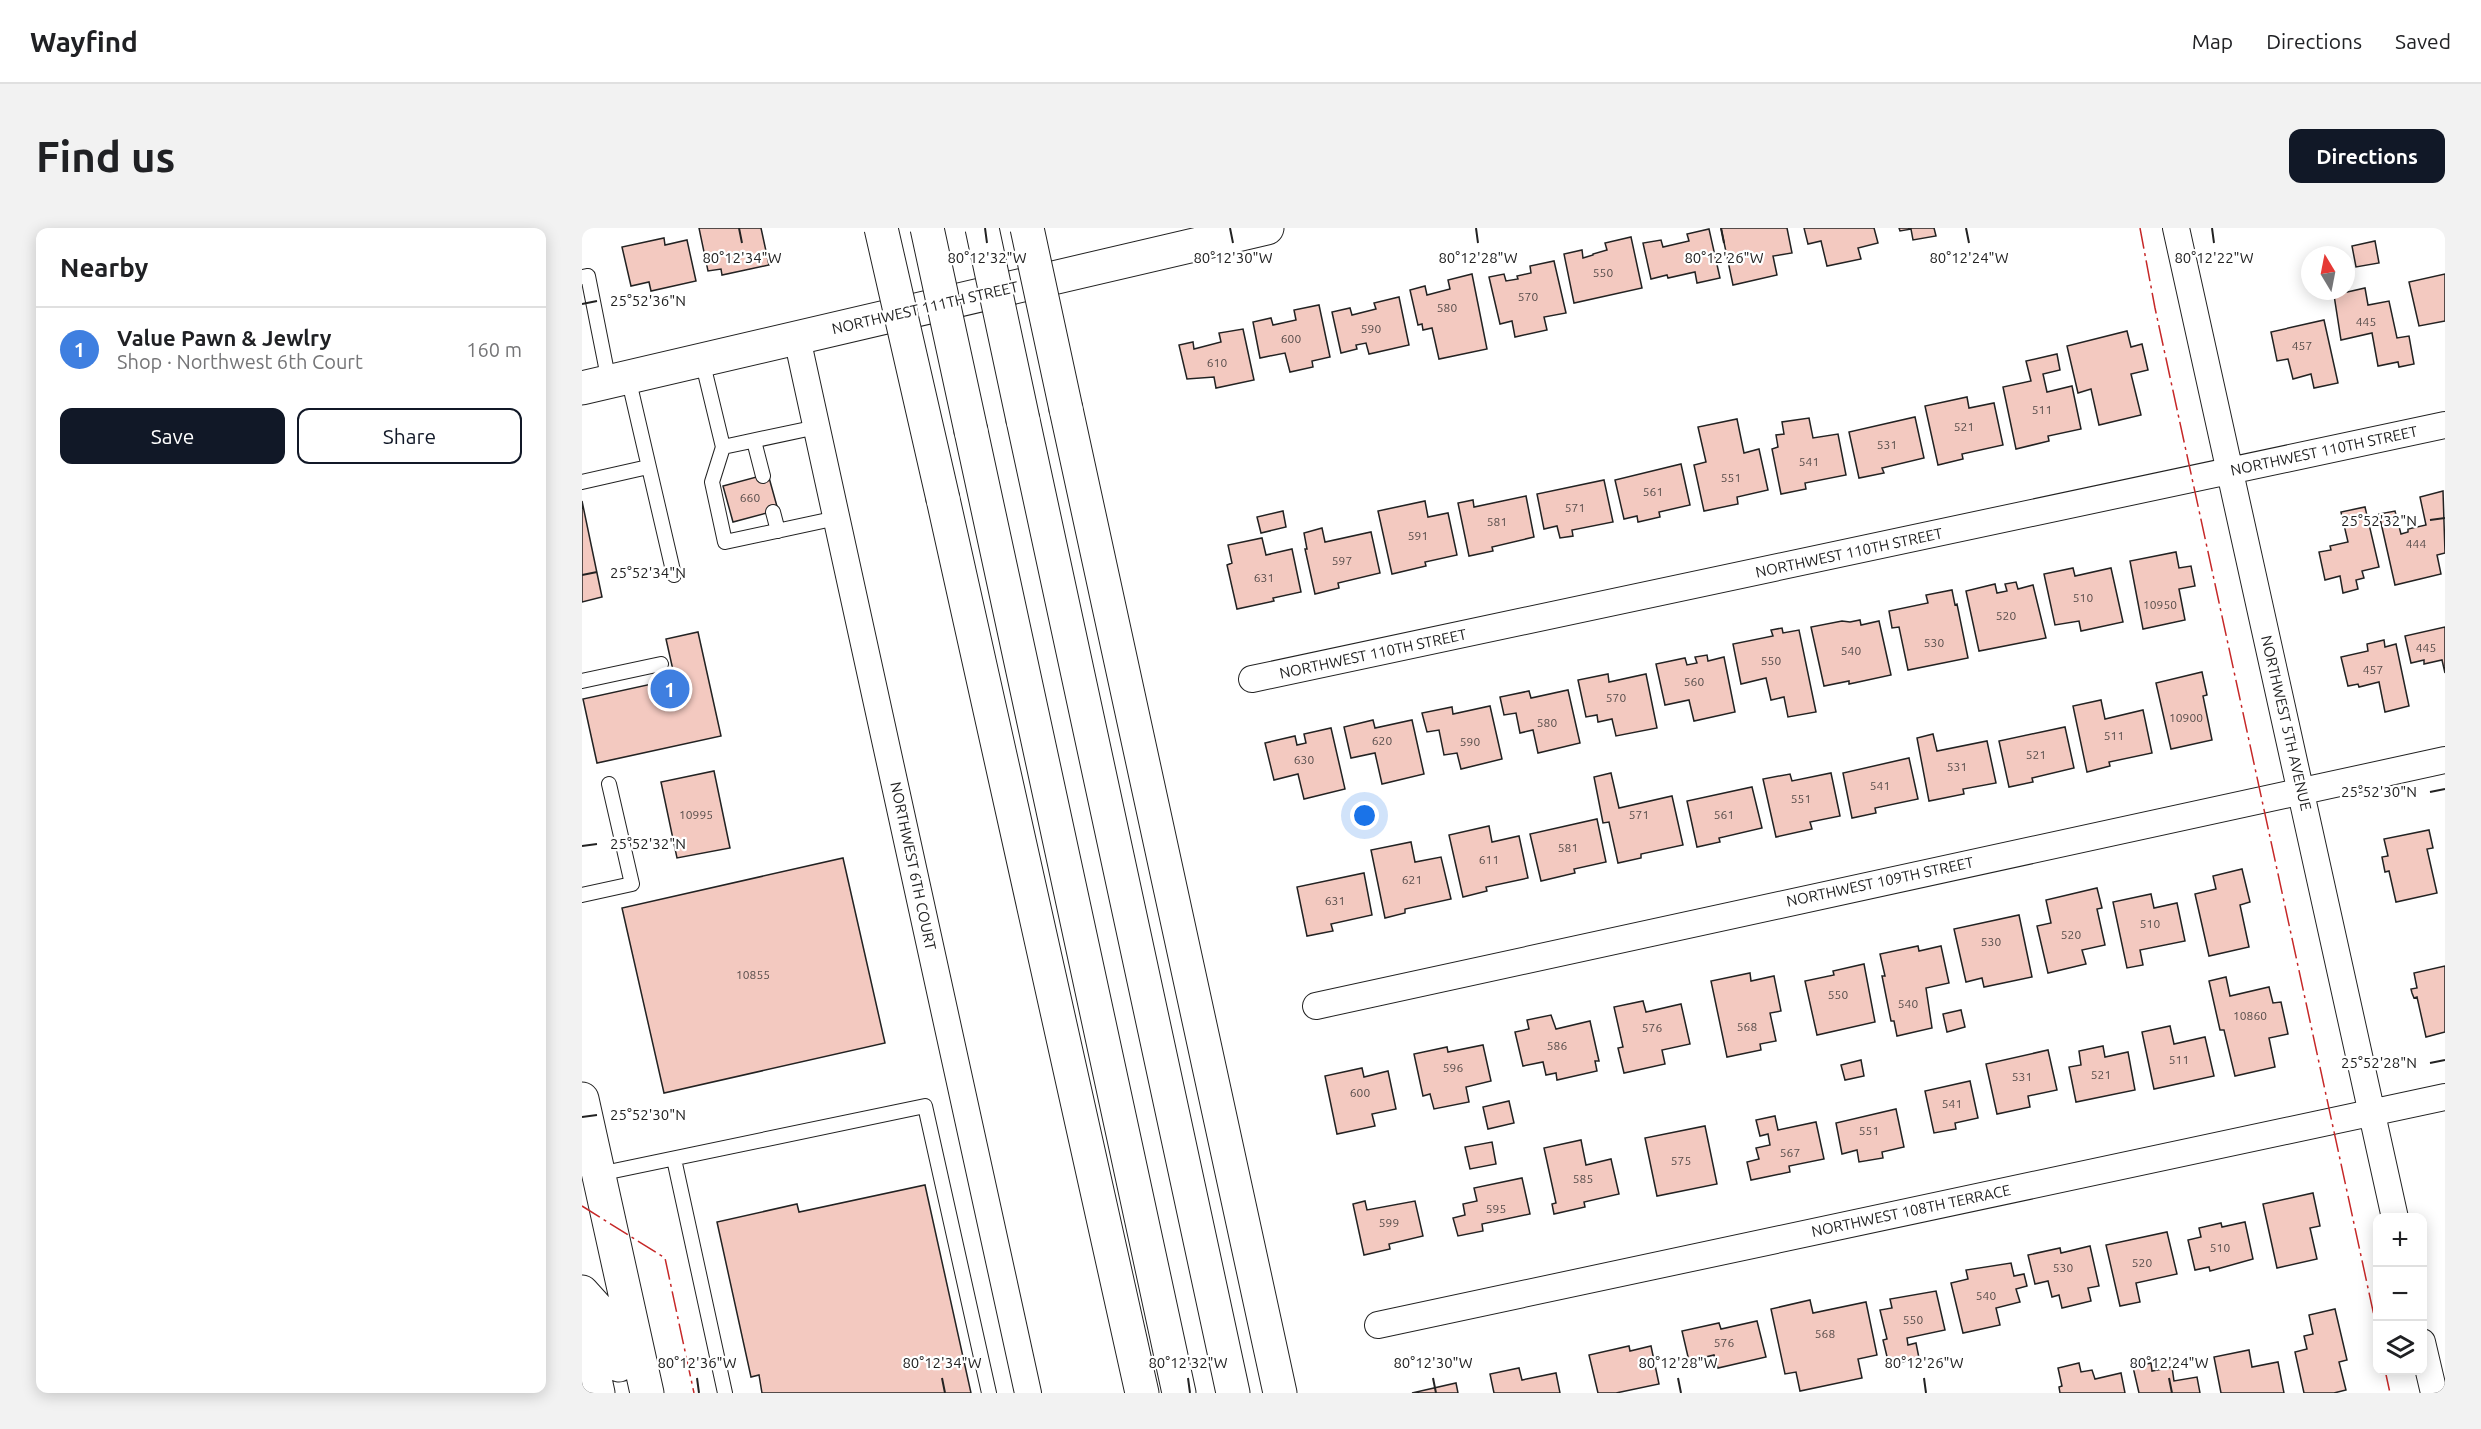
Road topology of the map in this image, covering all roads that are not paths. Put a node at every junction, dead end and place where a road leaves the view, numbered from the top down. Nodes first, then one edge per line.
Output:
1 (881, 228) edge
2 (927, 228) edge
3 (982, 228) edge
4 (1027, 228) edge
5 (1267, 228) edge
6 (2175, 228) edge
7 (582, 277) edge
8 (797, 338) junction
9 (702, 360) junction
10 (606, 382) edge
11 (2445, 425) edge
12 (817, 427) junction
13 (754, 441) junction
14 (723, 447) junction
15 (648, 467) junction
16 (2228, 472) junction
17 (763, 476) dead end
18 (582, 482) edge
19 (773, 512) dead end
20 (837, 518) junction
21 (778, 531) junction
22 (674, 575) dead end
23 (661, 664) dead end
24 (1252, 680) dead end
25 (582, 681) edge
26 (2445, 760) edge
27 (609, 784) dead end
28 (2301, 790) junction
29 (582, 895) edge
30 (1316, 1006) dead end
31 (2445, 1097) edge
32 (582, 1099) edge
33 (2371, 1113) junction
34 (674, 1159) junction
35 (590, 1163) edge
36 (2394, 1213) edge
37 (582, 1292) edge
38 (582, 1319) edge
39 (1378, 1325) dead end
40 (2427, 1363) edge
41 (598, 1393) edge
42 (625, 1393) edge
43 (647, 1393) edge
44 (725, 1393) edge
45 (989, 1393) edge
46 (1028, 1393) edge
47 (1142, 1393) edge
48 (1179, 1393) edge
49 (1233, 1393) edge
50 (1280, 1393) edge
51 (2434, 1393) edge

1 - 47 main road, bridge
2 - 48 main road, bridge
3 - 49 main road, bridge
4 - 50 main road, bridge
5 - 8 main road, NORTHWEST 111TH STREET
6 - 16 street, NORTHWEST 5TH AVENUE
7 - 10 lane
8 - 9 main road, NORTHWEST 111TH STREET
8 - 12 street, NORTHWEST 6TH COURT
9 - 10 main road, NORTHWEST 111TH STREET
9 - 14 lane
10 - 15 lane
11 - 16 street, NORTHWEST 110TH STREET
12 - 13 lane
12 - 20 street, NORTHWEST 6TH COURT
13 - 14 lane
13 - 17 lane
14 - 21 lane
15 - 18 lane
15 - 22 lane
16 - 24 street, NORTHWEST 110TH STREET
16 - 28 street, NORTHWEST 5TH AVENUE
19 - 21 lane
20 - 21 lane
20 - 46 street, NORTHWEST 6TH COURT
23 - 25 lane
26 - 28 street, NORTHWEST 109TH STREET
27 - 29 lane
28 - 30 street, NORTHWEST 109TH STREET
28 - 33 street, NORTHWEST 5TH AVENUE
31 - 33 street, NORTHWEST 108TH TERRACE
32 - 35 main road
33 - 36 street, NORTHWEST 5TH AVENUE
33 - 39 street, NORTHWEST 108TH TERRACE
34 - 35 lane
34 - 44 lane
34 - 45 lane
35 - 43 main road
37 - 42 main road
38 - 41 main road
40 - 51 street

